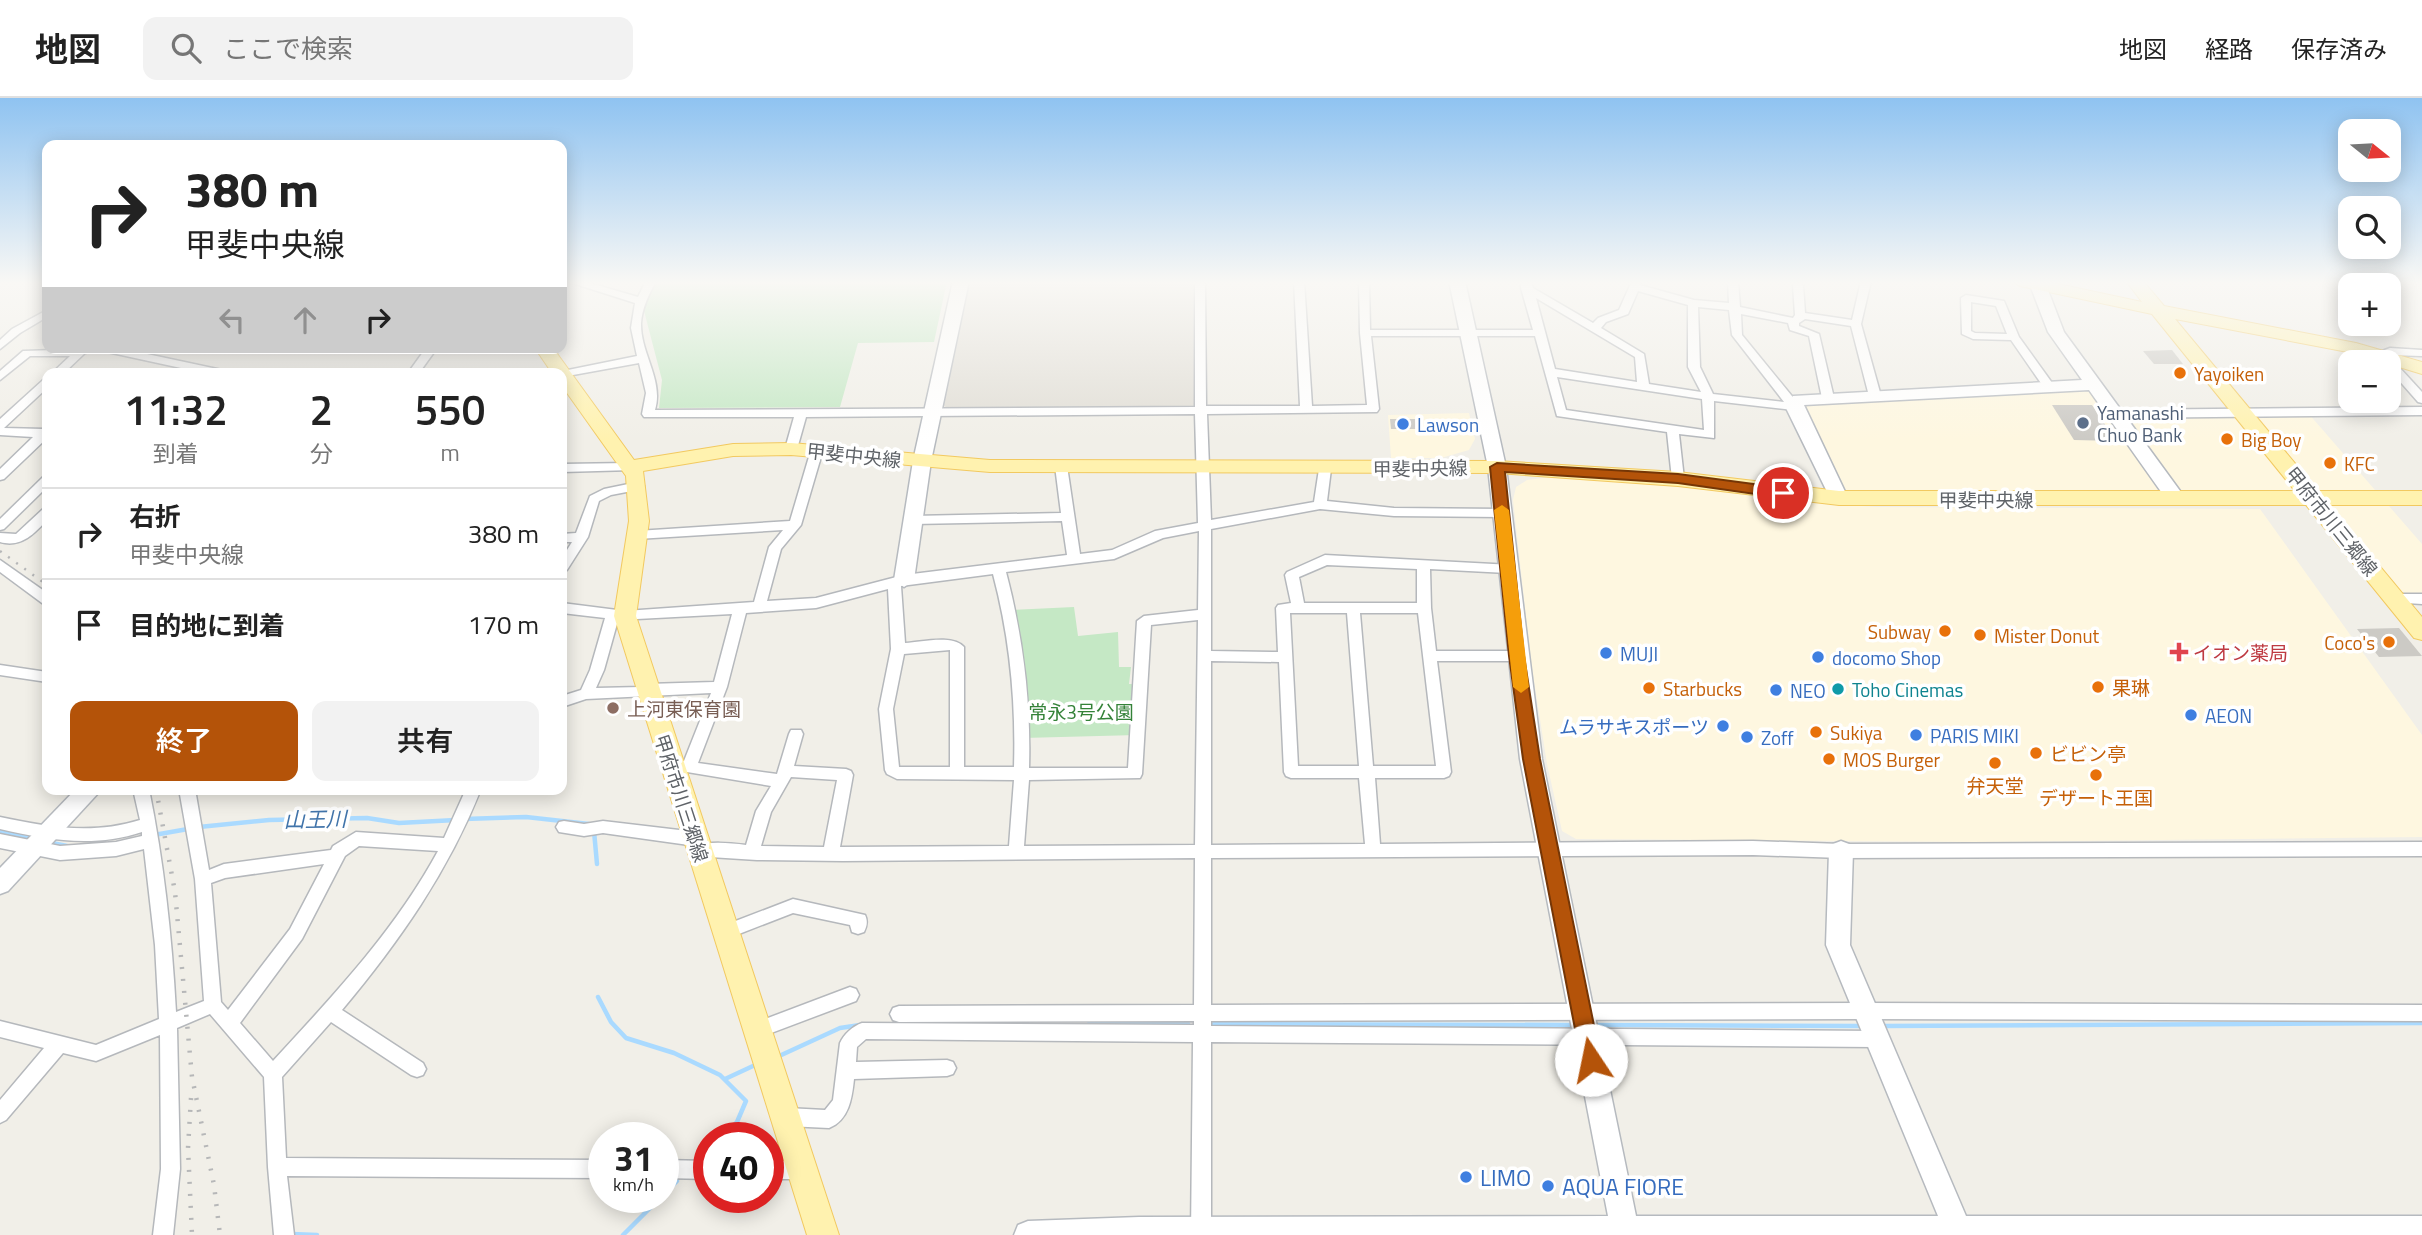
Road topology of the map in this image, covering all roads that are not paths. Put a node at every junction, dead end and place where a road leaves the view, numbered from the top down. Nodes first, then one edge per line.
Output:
1 (636, 334) edge
2 (949, 334) edge
3 (1200, 334) edge
4 (1302, 334) edge
5 (1365, 334) edge
6 (1468, 334) edge
7 (1539, 334) edge
8 (1605, 334) edge
9 (1693, 334) edge
10 (1737, 334) edge
11 (1814, 334) edge
12 (1859, 334) edge
13 (1970, 334) edge
14 (2013, 334) edge
15 (2057, 334) edge
16 (2177, 334) edge
17 (2265, 334) edge
18 (2014, 337) junction
19 (2339, 350) edge
20 (42, 352) edge
21 (2401, 352) edge
22 (2422, 353) edge
23 (78, 354) edge
24 (125, 354) edge
25 (427, 354) edge
26 (641, 359) junction
27 (2401, 363) edge
28 (62, 368) edge
29 (179, 368) edge
30 (417, 368) edge
31 (2422, 368) edge
32 (567, 372) edge
33 (1550, 372) junction
34 (2401, 376) edge
35 (0, 377) edge
36 (567, 381) edge
37 (1643, 385) junction
38 (2093, 385) junction
39 (2049, 387) junction
40 (42, 390) edge
41 (1708, 395) junction
42 (1875, 396) junction
43 (1828, 398) junction
44 (2422, 399) edge
45 (1794, 406) junction
46 (1306, 409) junction
47 (1200, 411) junction
48 (2422, 411) edge
49 (2244, 413) junction
50 (801, 414) junction
51 (931, 414) junction
52 (2114, 414) junction
53 (0, 428) edge
54 (1673, 430) junction
55 (42, 433) edge
56 (42, 438) edge
57 (791, 449) junction
58 (817, 450) junction
59 (922, 461) junction
60 (1201, 465) junction
61 (1061, 466) junction
62 (1497, 467) junction
63 (567, 468) edge
64 (1325, 469) junction
65 (0, 476) edge
66 (634, 477) junction
67 (1678, 479) junction
68 (42, 485) edge
69 (1839, 498) junction
70 (2422, 498) edge
71 (2176, 499) junction
72 (2315, 499) junction
73 (1320, 505) junction
74 (1502, 513) junction
75 (42, 517) edge
76 (1069, 517) junction
77 (913, 520) junction
78 (794, 525) junction
79 (0, 526) edge
80 (1205, 527) junction
81 (637, 535) junction
82 (0, 537) edge
83 (582, 537) junction
84 (567, 538) edge
85 (1074, 559) junction
86 (567, 560) edge
87 (0, 565) edge
88 (1423, 565) junction
89 (998, 567) junction
90 (1507, 568) junction
91 (899, 581) junction
92 (42, 596) edge
93 (2396, 599) junction
94 (2422, 599) edge
95 (759, 607) junction
96 (1298, 607) junction
97 (1353, 608) junction
98 (1424, 608) junction
99 (567, 609) edge
100 (740, 609) junction
101 (1204, 614) junction
102 (619, 616) junction
103 (2422, 632) edge
104 (898, 649) junction
105 (1204, 656) junction
106 (1430, 656) junction
107 (1517, 656) junction
108 (1286, 657) junction
109 (0, 670) edge
110 (42, 676) edge
111 (720, 687) junction
112 (648, 690) junction
113 (586, 694) junction
114 (567, 700) edge
115 (796, 734) dead end
116 (680, 766) junction
117 (1366, 772) junction
118 (957, 773) junction
119 (1024, 773) junction
120 (783, 776) junction
121 (85, 795) edge
122 (142, 795) edge
123 (188, 795) edge
124 (472, 795) edge
125 (0, 823) edge
126 (564, 827) dead end
127 (150, 833) junction
128 (0, 841) edge
129 (42, 841) junction
130 (448, 845) junction
131 (698, 845) junction
132 (2422, 849) edge
133 (1549, 850) junction
134 (1373, 851) junction
135 (1841, 851) junction
136 (752, 852) junction
137 (1201, 852) junction
138 (831, 853) junction
139 (1016, 853) junction
140 (337, 856) junction
141 (203, 879) junction
142 (0, 884) edge
143 (858, 927) dead end
144 (726, 932) junction
145 (850, 995) dead end
146 (213, 1005) junction
147 (1863, 1011) junction
148 (330, 1012) junction
149 (2422, 1013) edge
150 (899, 1014) dead end
151 (1201, 1014) junction
152 (1582, 1014) junction
153 (229, 1023) junction
154 (169, 1025) junction
155 (0, 1029) edge
156 (758, 1030) junction
157 (1201, 1033) junction
158 (1586, 1036) junction
159 (1876, 1039) junction
160 (59, 1044) junction
161 (947, 1068) dead end
162 (417, 1069) dead end
163 (846, 1071) junction
164 (273, 1074) junction
165 (0, 1114) edge
166 (787, 1117) junction
167 (277, 1167) junction
168 (588, 1169) edge
169 (784, 1170) edge
170 (802, 1170) junction
171 (2422, 1230) edge
172 (1625, 1231) junction
173 (1201, 1233) edge
174 (1959, 1233) edge
175 (2285, 1233) edge
176 (163, 1235) edge
177 (284, 1235) edge
178 (823, 1235) edge
179 (1028, 1235) edge

1 - 26 street
2 - 51 street
3 - 47 street
4 - 46 street
5 - 46 street
6 - 62 street
7 - 33 street
8 - 37 street
9 - 41 street
10 - 45 street
11 - 43 street
12 - 42 street
13 - 18 street
14 - 18 street
15 - 38 street
16 - 49 main road, 甲府市川三郷線
17 - 19 main road
18 - 39 street
20 - 35 street
21 - 22 street
23 - 28 street
24 - 29 street
25 - 30 street
26 - 32 street
26 - 50 street
27 - 31 main road
33 - 37 street
33 - 54 street
34 - 44 street
36 - 66 main road
37 - 41 street
38 - 39 street
38 - 52 street
39 - 42 street
40 - 53 street
41 - 45 street
41 - 54 street
42 - 43 street
43 - 45 street
45 - 69 street
46 - 47 street
47 - 51 street
47 - 60 street
48 - 49 street
49 - 52 street
49 - 72 main road, 甲府市川三郷線
50 - 51 street
50 - 57 street
51 - 59 street
52 - 71 street
53 - 55 street
54 - 67 street
56 - 65 street
57 - 58 main road, 甲斐中央線
57 - 66 main road, 甲斐中央線
58 - 59 main road, 甲斐中央線
58 - 78 street
59 - 61 main road, 甲斐中央線
59 - 77 street
60 - 61 main road, 甲斐中央線
60 - 64 main road, 甲斐中央線
60 - 80 street
61 - 76 street
62 - 64 main road, 甲斐中央線
62 - 67 main road, 甲斐中央線
62 - 74 street
63 - 66 street
64 - 73 street
66 - 81 main road, 甲府市川三郷線
66 - 83 street
67 - 69 main road, 甲斐中央線
68 - 79 street
69 - 71 main road, 甲斐中央線
70 - 72 main road, 甲斐中央線
71 - 72 main road, 甲斐中央線
72 - 93 main road, 甲府市川三郷線
73 - 74 street
73 - 80 street
74 - 90 street
75 - 82 street
76 - 77 street
76 - 85 street
77 - 91 street
78 - 81 street
78 - 95 street
80 - 85 street
80 - 101 street
81 - 102 main road, 甲府市川三郷線
83 - 84 street
83 - 86 street
85 - 89 street
87 - 92 street
88 - 90 street
88 - 96 street
88 - 98 street
89 - 91 street
89 - 119 street
90 - 107 street
91 - 95 street
91 - 104 street
93 - 94 street
93 - 103 main road, 甲府市川三郷線
95 - 100 street
96 - 97 street
96 - 108 street
97 - 98 street
97 - 117 street
98 - 106 street
99 - 102 street
100 - 102 street
100 - 111 street
101 - 105 street
101 - 119 street
102 - 112 main road, 甲府市川三郷線
102 - 113 street
104 - 118 street
104 - 118 street
105 - 108 street
105 - 137 street
106 - 107 street
106 - 117 street
107 - 133 street
108 - 117 street
109 - 110 street
111 - 112 street
111 - 116 street
112 - 113 street
112 - 116 main road, 甲府市川三郷線
113 - 114 street
115 - 120 street
116 - 120 street
116 - 131 main road, 甲府市川三郷線
117 - 134 street
118 - 119 street
119 - 139 street
120 - 136 street
120 - 138 street
121 - 129 street
122 - 127 street
123 - 141 street
124 - 130 street
125 - 129 street
126 - 131 street
127 - 129 street
127 - 154 street
128 - 129 street
129 - 142 street
130 - 140 street
130 - 148 street
131 - 136 street
131 - 144 main road, 甲府市川三郷線
132 - 135 street
133 - 134 street
133 - 135 street
133 - 152 street
134 - 137 street
135 - 147 street
136 - 138 street
137 - 139 street
137 - 151 street
138 - 139 street
140 - 141 street
140 - 153 street
141 - 146 street
143 - 144 street
144 - 156 main road, 甲府市川三郷線
145 - 156 street
146 - 153 street
146 - 154 street
147 - 149 street
147 - 152 street
147 - 159 street
148 - 162 street
148 - 164 street
150 - 151 street
151 - 152 street
151 - 157 street
152 - 158 street
153 - 164 street
154 - 160 street
154 - 176 street
155 - 160 street
156 - 166 main road, 甲府市川三郷線
157 - 158 street
157 - 163 street
157 - 173 street
158 - 159 street
158 - 172 street
159 - 174 street
160 - 165 street
161 - 163 street
163 - 166 street
164 - 167 street
166 - 170 main road, 甲府市川三郷線
167 - 168 street
167 - 177 street
169 - 170 street
170 - 178 main road, 甲府市川三郷線
171 - 175 street
172 - 173 street
172 - 174 street
173 - 179 street
174 - 175 street

